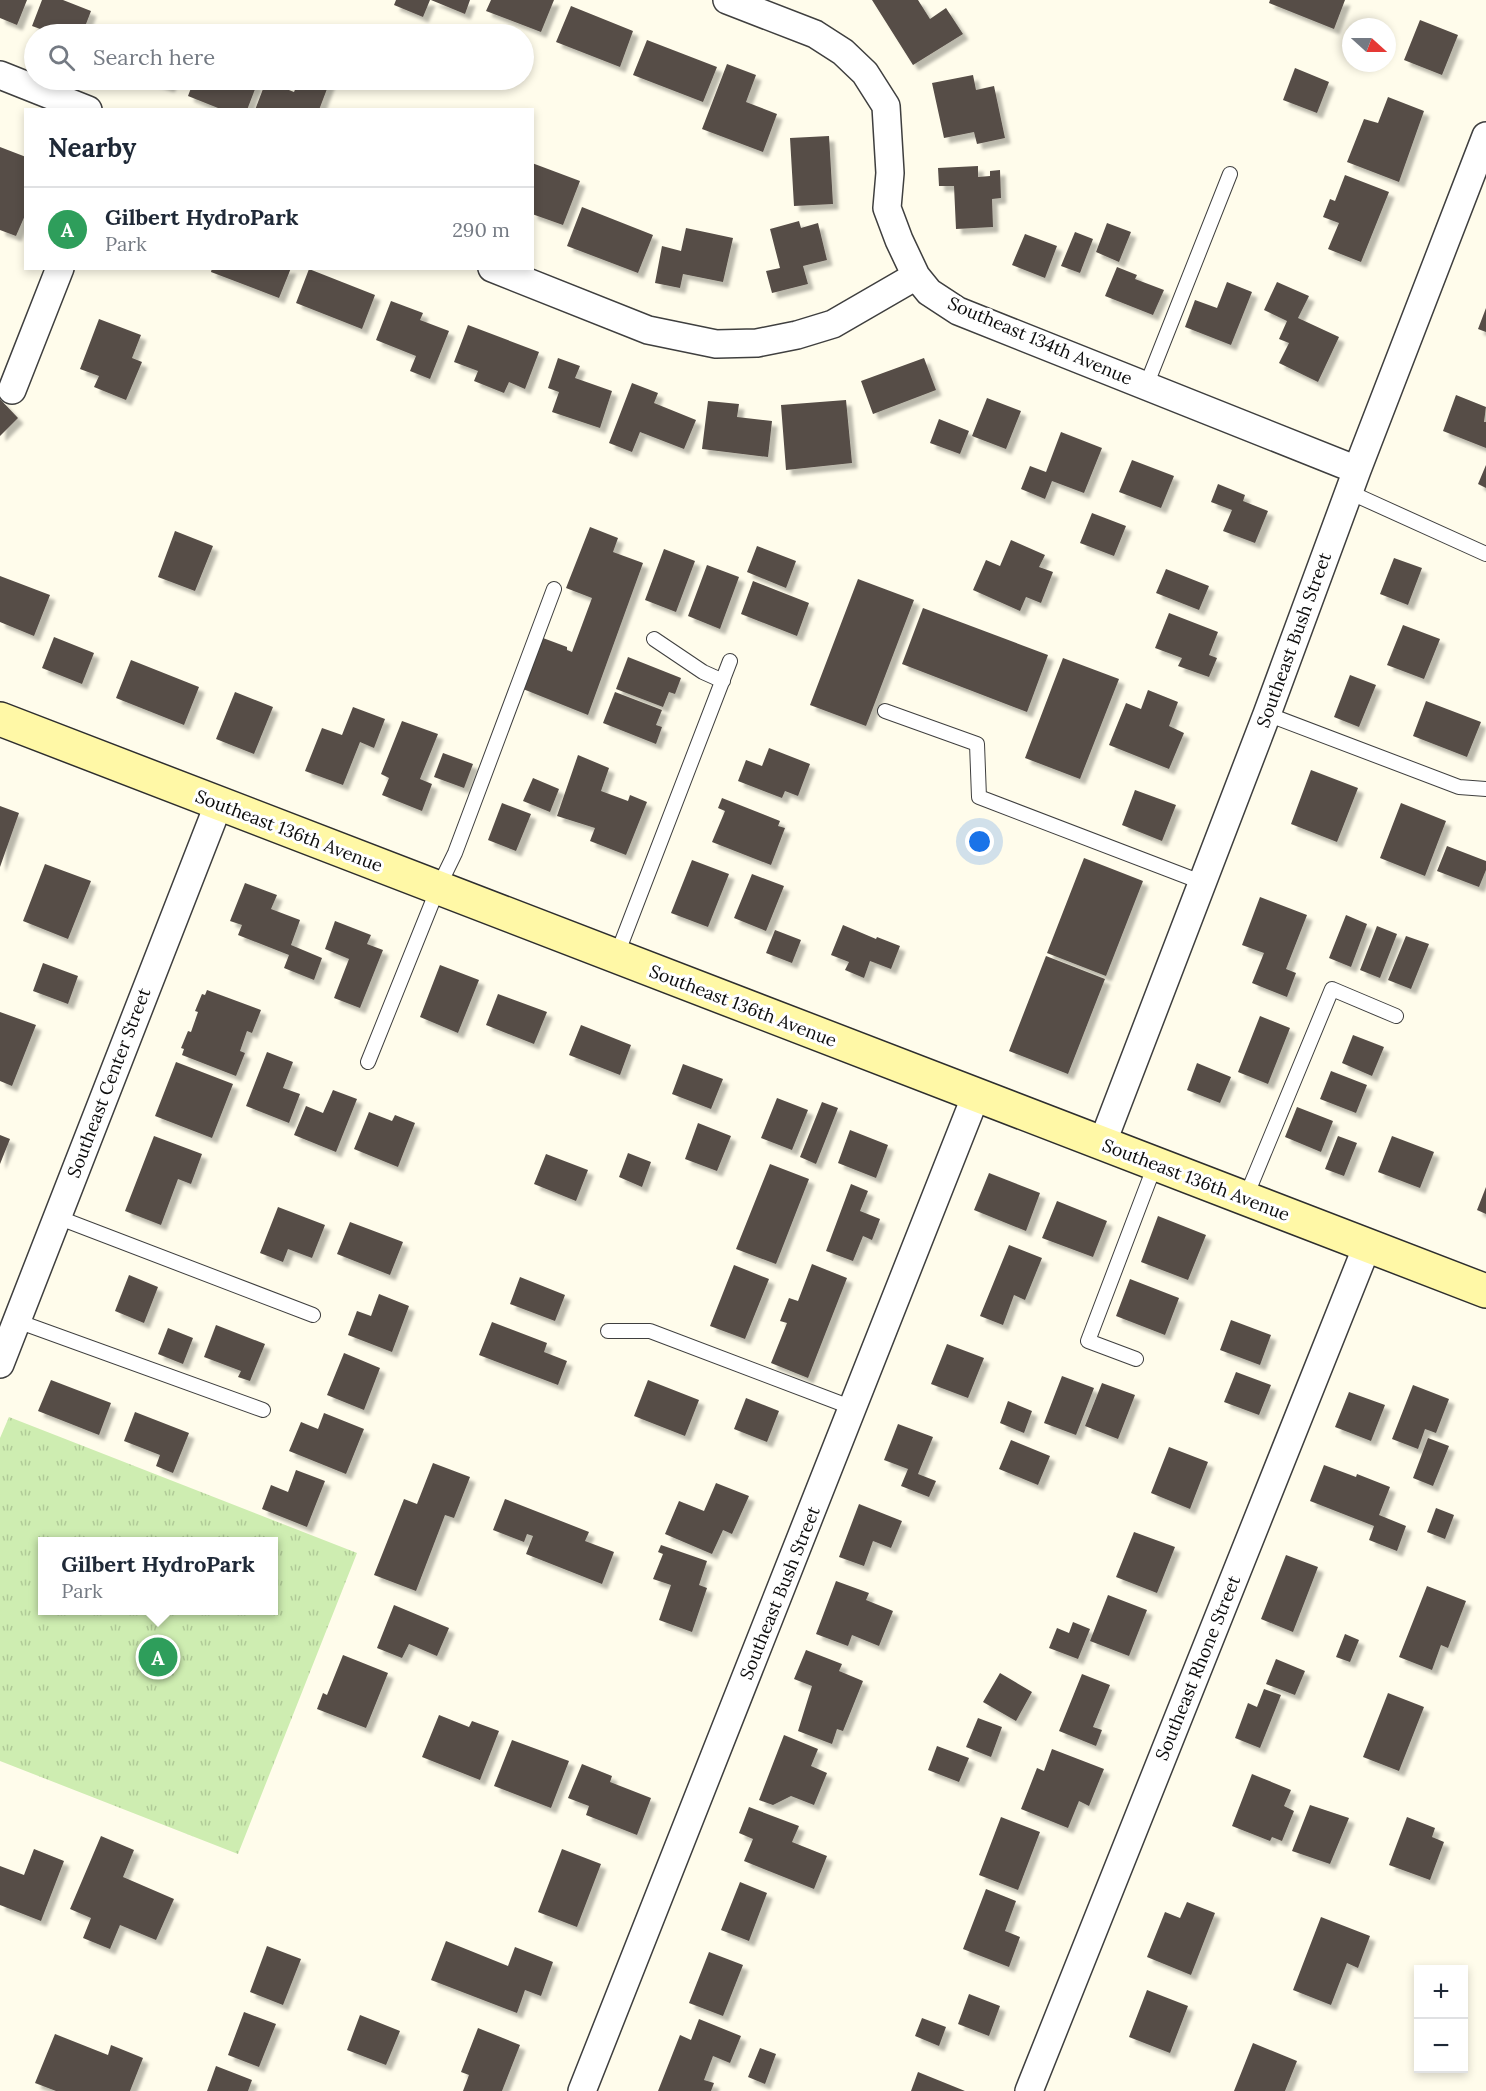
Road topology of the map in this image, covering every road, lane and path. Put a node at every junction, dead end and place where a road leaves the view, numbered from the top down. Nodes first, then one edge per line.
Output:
1 (727, 0) edge
2 (0, 75) edge
3 (24, 85) edge
4 (38, 90) edge
5 (83, 108) edge
6 (1486, 136) edge
7 (1230, 174) dead end
8 (59, 270) edge
9 (497, 270) edge
10 (916, 276) junction
11 (1146, 386) junction
12 (12, 390) dead end
13 (1353, 481) junction
14 (1486, 554) edge
15 (555, 589) dead end
16 (654, 639) dead end
17 (730, 661) dead end
18 (723, 681) junction
19 (885, 711) dead end
20 (1268, 714) junction
21 (0, 719) edge
22 (1486, 789) edge
23 (219, 803) junction
24 (1202, 882) junction
25 (438, 888) junction
26 (616, 957) junction
27 (1396, 1016) dead end
28 (368, 1062) dead end
29 (976, 1095) junction
30 (1102, 1144) junction
31 (1155, 1165) junction
32 (1245, 1199) junction
33 (57, 1217) junction
34 (1367, 1246) junction
35 (1486, 1291) edge
36 (313, 1315) dead end
37 (17, 1321) junction
38 (608, 1331) dead end
39 (1136, 1359) dead end
40 (0, 1364) edge
41 (853, 1408) junction
42 (263, 1410) dead end
43 (582, 2091) edge
44 (1029, 2091) edge

1 - 10 street
2 - 3 street
4 - 5 street
6 - 13 street, Southeast Bush Street
7 - 11 lane
8 - 12 street
9 - 10 street
10 - 11 street, Southeast 134th Avenue
11 - 13 street, Southeast 134th Avenue
13 - 14 lane
13 - 20 street, Southeast Bush Street
15 - 25 lane
16 - 18 lane
17 - 18 lane
18 - 26 lane
19 - 24 lane
20 - 22 lane
20 - 24 street, Southeast Bush Street
21 - 23 street, Southeast 136th Avenue
23 - 25 street, Southeast 136th Avenue
23 - 33 street, Southeast Center Street
24 - 30 street, Southeast Bush Street
25 - 26 street, Southeast 136th Avenue
25 - 28 lane
26 - 29 street, Southeast 136th Avenue
27 - 32 lane
29 - 30 street, Southeast 136th Avenue
29 - 41 street, Southeast Bush Street
30 - 31 street, Southeast 136th Avenue
31 - 32 street, Southeast 136th Avenue
31 - 39 lane
32 - 34 street, Southeast 136th Avenue
33 - 36 lane
33 - 37 street, Southeast Center Street
34 - 35 street, Southeast 136th Avenue
34 - 44 street, Southeast Rhone Street
37 - 40 street, Southeast Center Street
37 - 42 lane
38 - 41 lane
41 - 43 street, Southeast Bush Street

